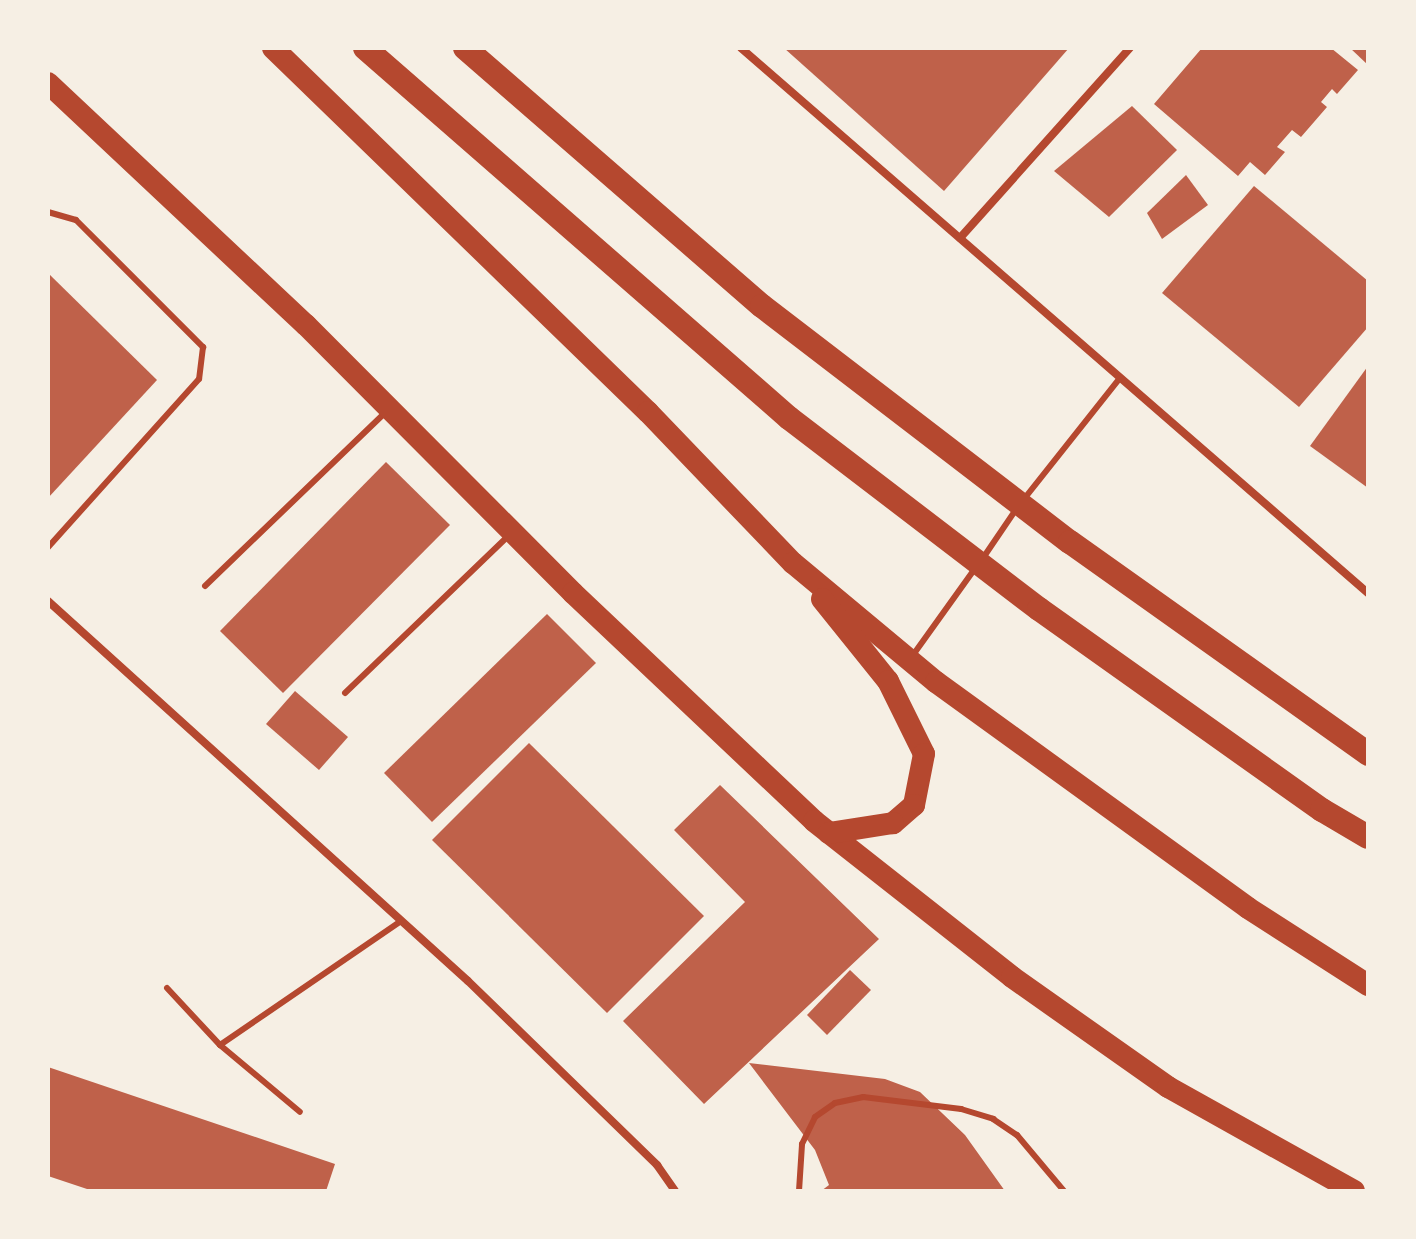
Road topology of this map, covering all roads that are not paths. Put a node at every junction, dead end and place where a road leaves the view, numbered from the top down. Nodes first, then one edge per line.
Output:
1 (273, 48) edge
2 (365, 48) edge
3 (465, 48) edge
4 (741, 48) edge
5 (1130, 48) edge
6 (48, 83) edge
7 (48, 212) edge
8 (960, 238) junction
9 (1119, 379) junction
10 (389, 408) junction
11 (1020, 504) junction
12 (512, 531) junction
13 (48, 547) edge
14 (793, 563) junction
15 (979, 563) junction
16 (205, 586) dead end
17 (1368, 593) edge
18 (50, 608) edge
19 (910, 660) junction
20 (345, 693) dead end
21 (1368, 754) edge
22 (829, 833) junction
23 (1368, 837) edge
24 (401, 921) junction
25 (1368, 985) edge
26 (167, 988) dead end
27 (220, 1045) junction
28 (300, 1112) dead end
29 (1330, 1184) edge
30 (675, 1191) edge
31 (799, 1191) edge
32 (1064, 1191) edge
33 (1354, 1191) edge

1 - 14 highway
2 - 15 highway
3 - 11 highway
4 - 8 street
5 - 8 street
6 - 10 highway
7 - 13 lane
8 - 9 street
9 - 11 lane
9 - 17 street
10 - 12 highway
10 - 16 lane
11 - 15 lane
11 - 21 highway
12 - 20 lane
12 - 22 highway
14 - 19 highway
14 - 22 highway
15 - 19 lane
15 - 23 highway
18 - 24 street
19 - 25 highway
22 - 29 highway
24 - 27 lane
24 - 30 street
26 - 27 lane
27 - 28 lane
29 - 33 highway
31 - 32 lane

